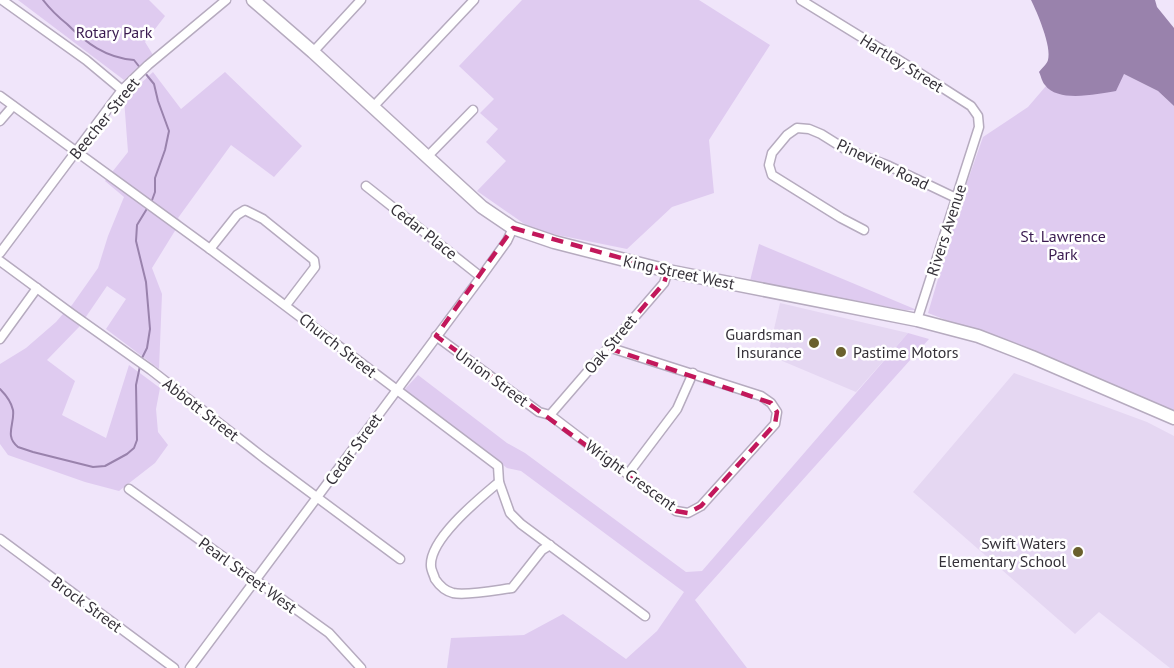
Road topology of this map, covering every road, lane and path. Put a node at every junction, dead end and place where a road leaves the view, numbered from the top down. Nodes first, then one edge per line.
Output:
1 (2, 0) edge
2 (226, 0) edge
3 (253, 0) edge
4 (361, 0) edge
5 (474, 0) edge
6 (801, 0) edge
7 (313, 52) junction
8 (122, 90) junction
9 (0, 96) edge
10 (13, 106) junction
11 (373, 107) junction
12 (473, 110) dead end
13 (0, 121) edge
14 (974, 141) joint
15 (75, 152) junction
16 (427, 157) junction
17 (366, 186) dead end
18 (956, 198) junction
19 (513, 228) junction
20 (864, 230) dead end
21 (210, 249) junction
22 (0, 254) edge
23 (0, 261) edge
24 (668, 271) junction
25 (482, 277) junction
26 (37, 288) junction
27 (286, 305) junction
28 (917, 320) junction
29 (436, 336) junction
30 (0, 339) edge
31 (608, 347) junction
32 (693, 373) junction
33 (396, 391) junction
34 (550, 415) junction
35 (1174, 418) edge
36 (628, 474) junction
37 (499, 482) junction
38 (129, 489) dead end
39 (318, 497) junction
40 (0, 540) edge
41 (550, 545) junction
42 (400, 559) dead end
43 (256, 580) junction
44 (645, 616) dead end
45 (174, 668) edge
46 (190, 668) edge
47 (361, 668) edge

1 - 8 street
2 - 8 street, Beecher Street
3 - 7 main road, King Street West
4 - 7 street
5 - 11 street
6 - 14 street, Hartley Street
7 - 11 main road, King Street West
8 - 15 street, Beecher Street
9 - 10 street, Church Street
10 - 13 street
10 - 15 street, Church Street
11 - 16 main road, King Street West
12 - 16 street
14 - 18 street, Rivers Avenue
15 - 21 street, Church Street
15 - 22 street, Beecher Street
16 - 19 main road, King Street West
17 - 25 street, Cedar Place
18 - 20 street, Pineview Road
18 - 28 street, Rivers Avenue
19 - 24 main road, King Street West
19 - 25 street, Cedar Street
21 - 27 street, Church Street
21 - 27 street
23 - 26 street, Abbott Street
24 - 28 main road, King Street West
24 - 31 street, Oak Street
25 - 29 street, Cedar Street
26 - 30 street
26 - 39 street, Abbott Street
27 - 33 street, Church Street
28 - 35 main road, King Street West
29 - 33 street, Cedar Street
29 - 34 street, Union Street
31 - 32 street, Wright Crescent
31 - 34 street, Oak Street
32 - 36 street
32 - 36 street, Wright Crescent
33 - 37 street, Church Street
33 - 39 street, Cedar Street
34 - 36 street, Wright Crescent
37 - 41 street, Church Street
37 - 41 street
38 - 43 street, Pearl Street West
39 - 42 street, Abbott Street
39 - 43 street, Cedar Street
40 - 45 street, Brock Street
41 - 44 street, Church Street
43 - 46 street, Cedar Street
43 - 47 street, Pearl Street West

